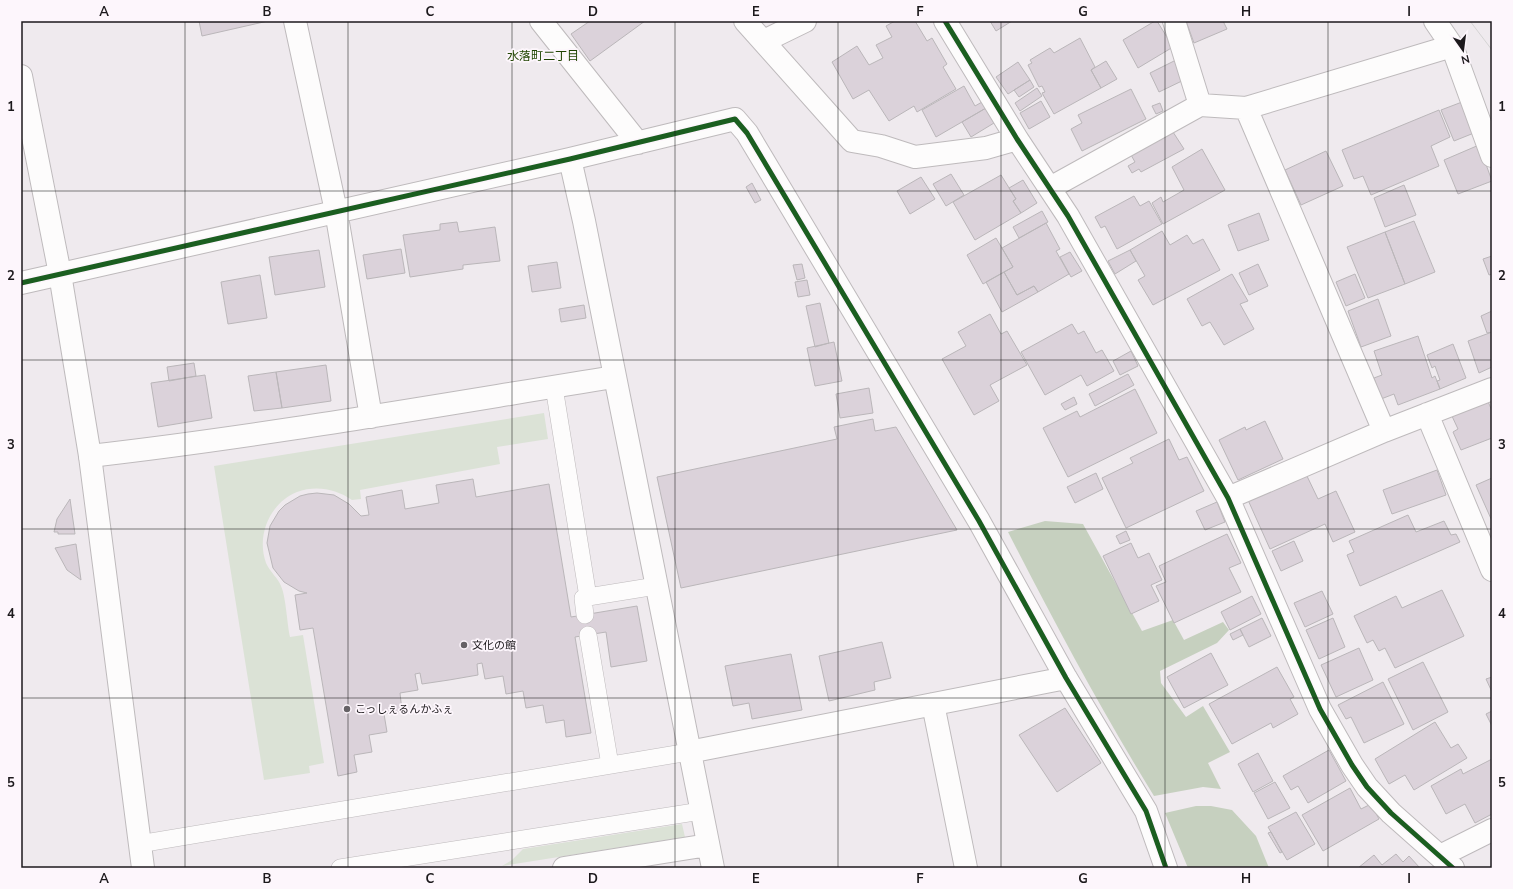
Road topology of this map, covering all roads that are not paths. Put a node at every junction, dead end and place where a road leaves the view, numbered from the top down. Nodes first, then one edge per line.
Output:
1 (295, 21) edge
2 (541, 21) edge
3 (745, 21) edge
4 (805, 21) edge
5 (945, 21) edge
6 (1174, 21) edge
7 (1435, 21) edge
8 (764, 41) junction
9 (1452, 46) junction
10 (21, 76) edge
11 (1200, 105) junction
12 (1246, 108) junction
13 (1017, 139) junction
14 (638, 143) junction
15 (1492, 156) edge
16 (570, 160) junction
17 (1050, 188) junction
18 (336, 211) junction
19 (60, 274) junction
20 (21, 283) edge
21 (614, 377) junction
22 (554, 387) junction
23 (1492, 389) edge
24 (1427, 414) junction
25 (371, 417) junction
26 (1384, 430) junction
27 (90, 456) junction
28 (1228, 498) junction
29 (1492, 570) edge
30 (656, 586) junction
31 (588, 597) junction
32 (585, 615) dead end
33 (588, 634) dead end
34 (1066, 678) junction
35 (933, 704) junction
36 (689, 752) junction
37 (610, 765) junction
38 (701, 811) junction
39 (1492, 830) edge
40 (139, 844) junction
41 (708, 845) junction
42 (1446, 862) edge
43 (143, 868) edge
44 (340, 868) edge
45 (564, 868) edge
46 (713, 868) edge
47 (966, 868) edge
48 (1166, 868) edge

1 - 18 street
2 - 14 street
3 - 8 street
4 - 8 street
5 - 13 street
6 - 11 street
7 - 9 street
8 - 13 street
9 - 12 street
9 - 15 street
10 - 19 street
11 - 12 street
11 - 17 street
12 - 26 street
13 - 17 street
14 - 16 street
14 - 34 street
16 - 18 street
16 - 21 street
17 - 28 street
18 - 19 street
18 - 25 street
19 - 20 street
19 - 27 street
21 - 22 street
21 - 30 street
22 - 25 street
22 - 31 lane
23 - 24 street
24 - 26 street
24 - 29 street
25 - 27 street
26 - 28 street
27 - 40 street
28 - 42 street
30 - 31 lane
30 - 36 street
31 - 32 lane
33 - 37 lane
34 - 35 street
34 - 48 street
35 - 36 street
35 - 47 street
36 - 37 lane
36 - 38 street
37 - 40 lane
38 - 41 street
38 - 44 lane
39 - 42 street
40 - 43 street
41 - 45 street
41 - 46 street

